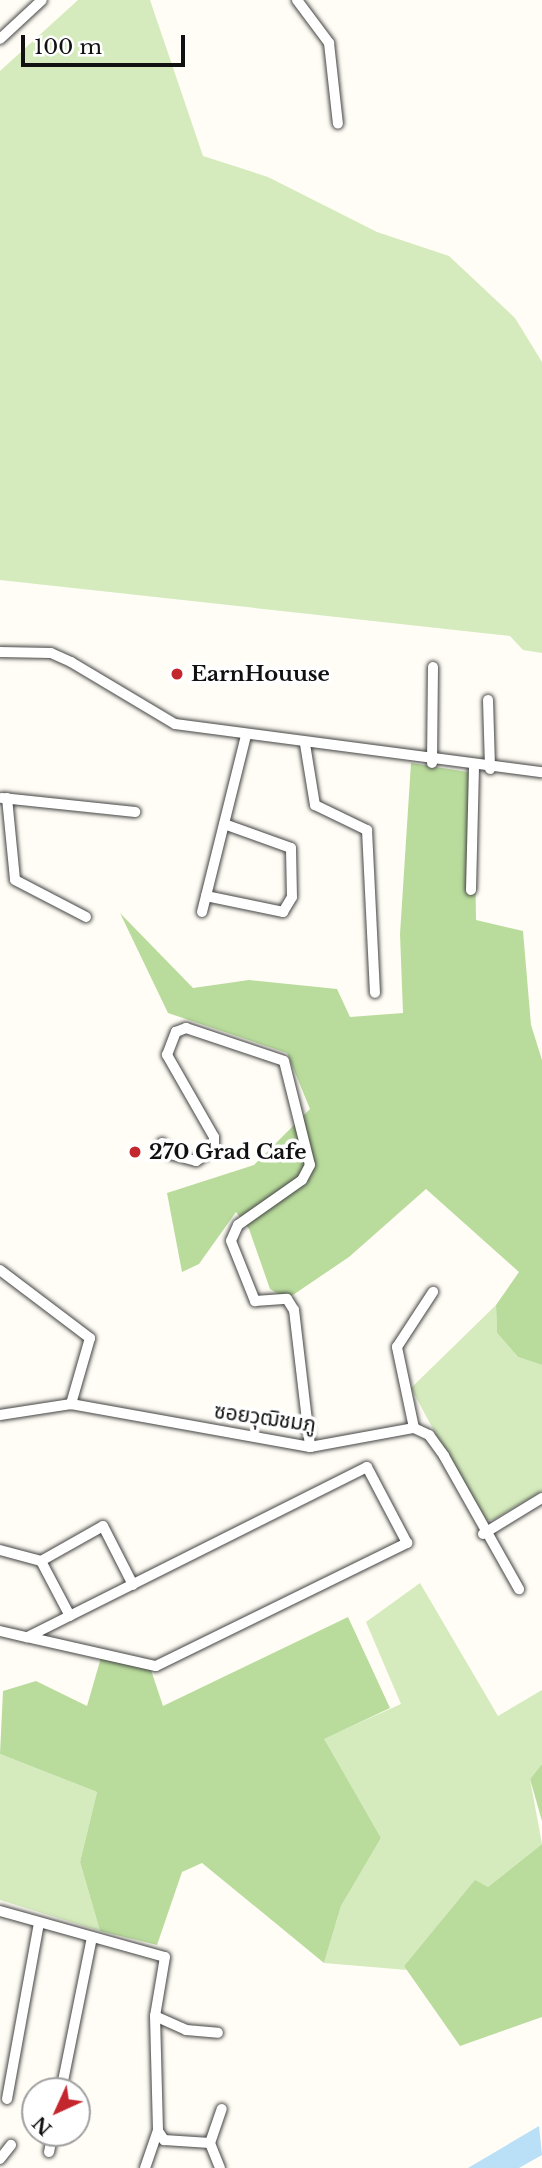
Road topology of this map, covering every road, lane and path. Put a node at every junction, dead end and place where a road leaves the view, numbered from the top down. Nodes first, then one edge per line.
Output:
1 (41, 0) edge
2 (297, 0) edge
3 (0, 39) edge
4 (338, 124) dead end
5 (0, 652) edge
6 (433, 667) dead end
7 (488, 700) dead end
8 (246, 735) junction
9 (305, 744) junction
10 (432, 763) junction
11 (474, 767) junction
12 (490, 769) junction
13 (542, 772) edge
14 (4, 798) edge
15 (135, 812) dead end
16 (224, 824) junction
17 (471, 890) dead end
18 (206, 896) junction
19 (202, 912) dead end
20 (86, 917) dead end
21 (375, 993) dead end
22 (162, 1143) dead end
23 (0, 1270) edge
24 (433, 1292) dead end
25 (71, 1404) junction
26 (0, 1415) edge
27 (414, 1427) junction
28 (310, 1447) junction
29 (542, 1498) edge
30 (483, 1534) junction
31 (0, 1550) edge
32 (41, 1561) junction
33 (134, 1585) junction
34 (519, 1589) dead end
35 (70, 1616) junction
36 (0, 1631) edge
37 (26, 1637) junction
38 (0, 1911) edge
39 (39, 1923) junction
40 (92, 1937) junction
41 (155, 2016) junction
42 (218, 2033) dead end
43 (64, 2077) edge
44 (6, 2099) dead end
45 (222, 2109) dead end
46 (158, 2131) junction
47 (210, 2143) junction
48 (11, 2145) dead end
49 (50, 2147) edge
50 (49, 2152) dead end
51 (0, 2159) edge
52 (145, 2168) edge
53 (220, 2168) edge

1 - 3 street
2 - 4 street
5 - 8 street
6 - 10 street
7 - 12 street
8 - 9 street
8 - 16 street
9 - 10 street
9 - 21 street
10 - 11 street
11 - 12 street
11 - 17 street
12 - 13 street
14 - 15 street
14 - 20 street
16 - 18 street
16 - 18 street
18 - 19 street
22 - 28 street
23 - 25 street
24 - 27 street
25 - 26 street, ซอยวุฒิชมภู
25 - 28 street, ซอยวุฒิชมภู
27 - 28 street, ซอยวุฒิชมภู
27 - 30 street
29 - 30 street
30 - 34 street
31 - 32 street
32 - 33 street
32 - 35 street
33 - 35 street
33 - 37 street
35 - 37 street
36 - 37 street
38 - 39 street
39 - 40 street
39 - 44 street
40 - 41 street
40 - 43 street
41 - 42 street
41 - 46 street
45 - 47 street
46 - 47 street
46 - 52 street
47 - 53 street
48 - 51 street
49 - 50 street

